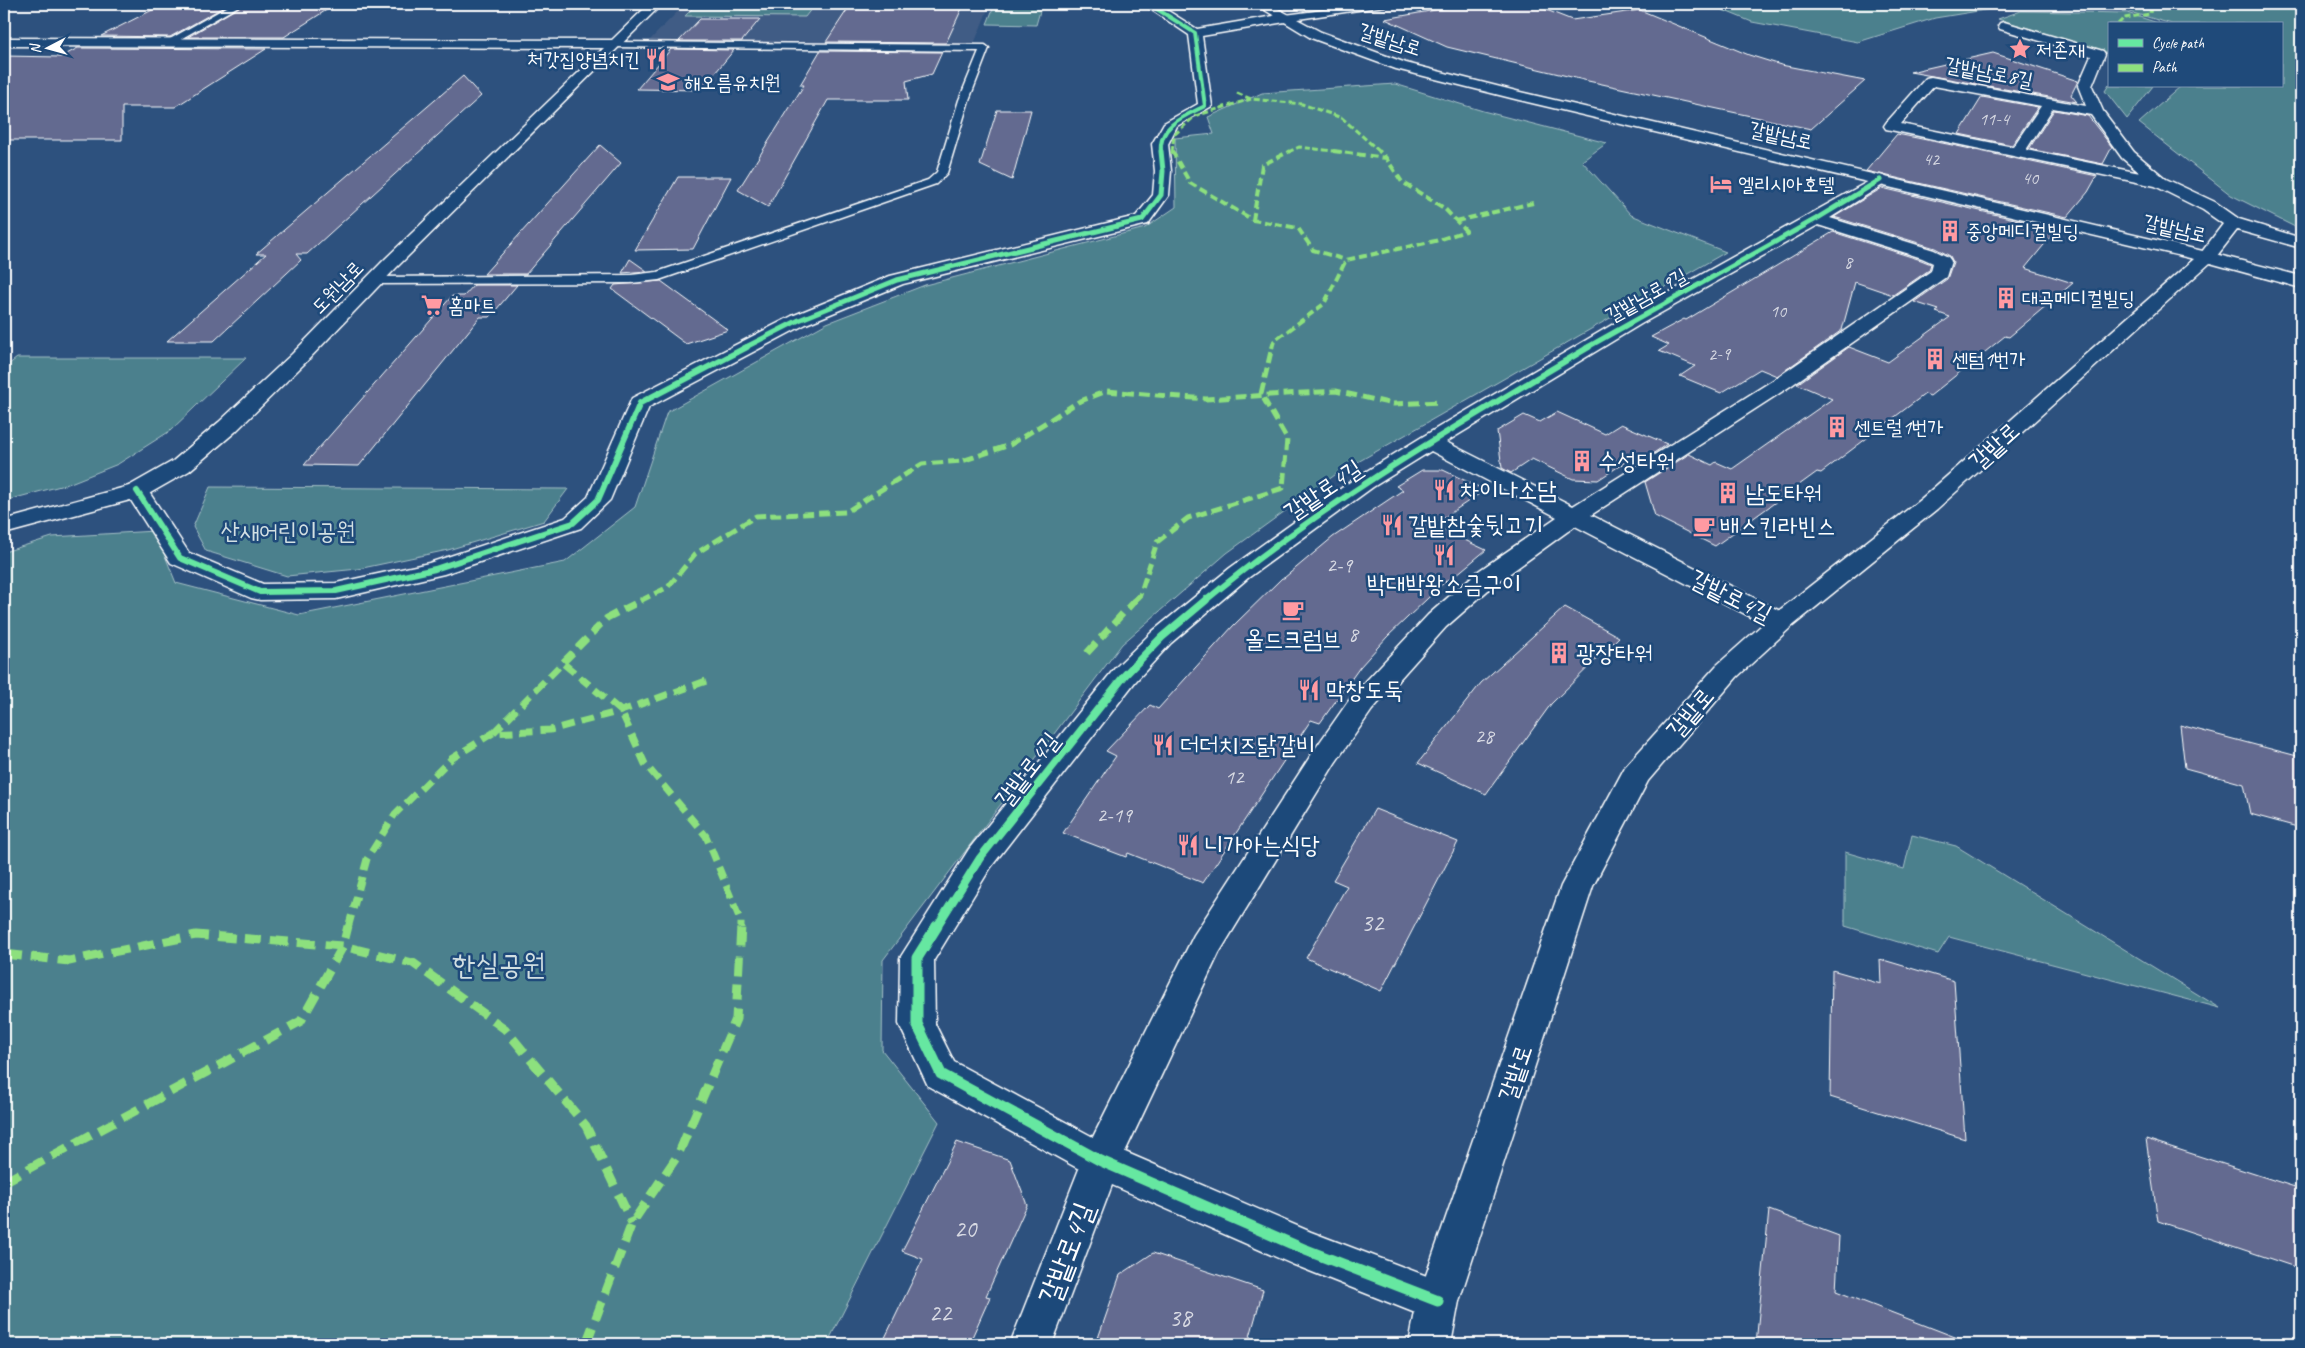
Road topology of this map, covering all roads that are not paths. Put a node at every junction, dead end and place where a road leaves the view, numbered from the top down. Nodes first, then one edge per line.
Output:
1 (238, 4) edge
2 (656, 4) edge
3 (1149, 4) edge
4 (1261, 4) edge
5 (1385, 4) edge
6 (1285, 18) junction
7 (2004, 26) dead end
8 (1196, 33) junction
9 (4, 42) edge
10 (167, 43) junction
11 (615, 44) junction
12 (2049, 104) junction
13 (2096, 112) junction
14 (2018, 152) junction
15 (1880, 180) junction
16 (2160, 182) junction
17 (1816, 219) junction
18 (2233, 223) junction
19 (2301, 243) edge
20 (2207, 257) junction
21 (375, 281) junction
22 (2301, 282) edge
23 (1430, 442) junction
24 (137, 490) junction
25 (1574, 516) junction
26 (4, 527) edge
27 (1781, 622) junction
28 (1101, 1161) junction
29 (1438, 1301) junction
30 (1031, 1344) edge
31 (1430, 1344) edge

1 - 10 lane
2 - 11 street, 도원남로
3 - 8 street
4 - 6 street, 갈밭남로
5 - 6 lane
6 - 8 street
6 - 15 street, 갈밭남로
7 - 13 street, 갈밭남로8길
8 - 24 street
9 - 10 street
10 - 11 street
11 - 21 street, 도원남로
11 - 21 lane
12 - 13 street, 갈밭남로8길
12 - 14 street, 갈밭남로8길
12 - 14 street, 갈밭남로8길
13 - 16 street, 갈밭남로8길
14 - 16 street, 갈밭남로8길
15 - 17 street, 갈밭남로9길
15 - 20 street, 갈밭남로
16 - 18 street, 갈밭남로8길
17 - 23 street, 갈밭남로9길
17 - 25 street
18 - 19 street, 갈밭남로8길
18 - 20 street
20 - 22 street, 갈밭남로
20 - 27 street, 갈밭로
21 - 24 street, 도원남로
23 - 25 street, 갈밭로4길
23 - 28 street, 갈밭로4길
24 - 26 street, 도원남로
25 - 27 street, 갈밭로4길
25 - 28 street, 갈밭로4길
27 - 29 street, 갈밭로
28 - 29 street
28 - 30 street, 갈밭로4길
29 - 31 street, 갈밭로

